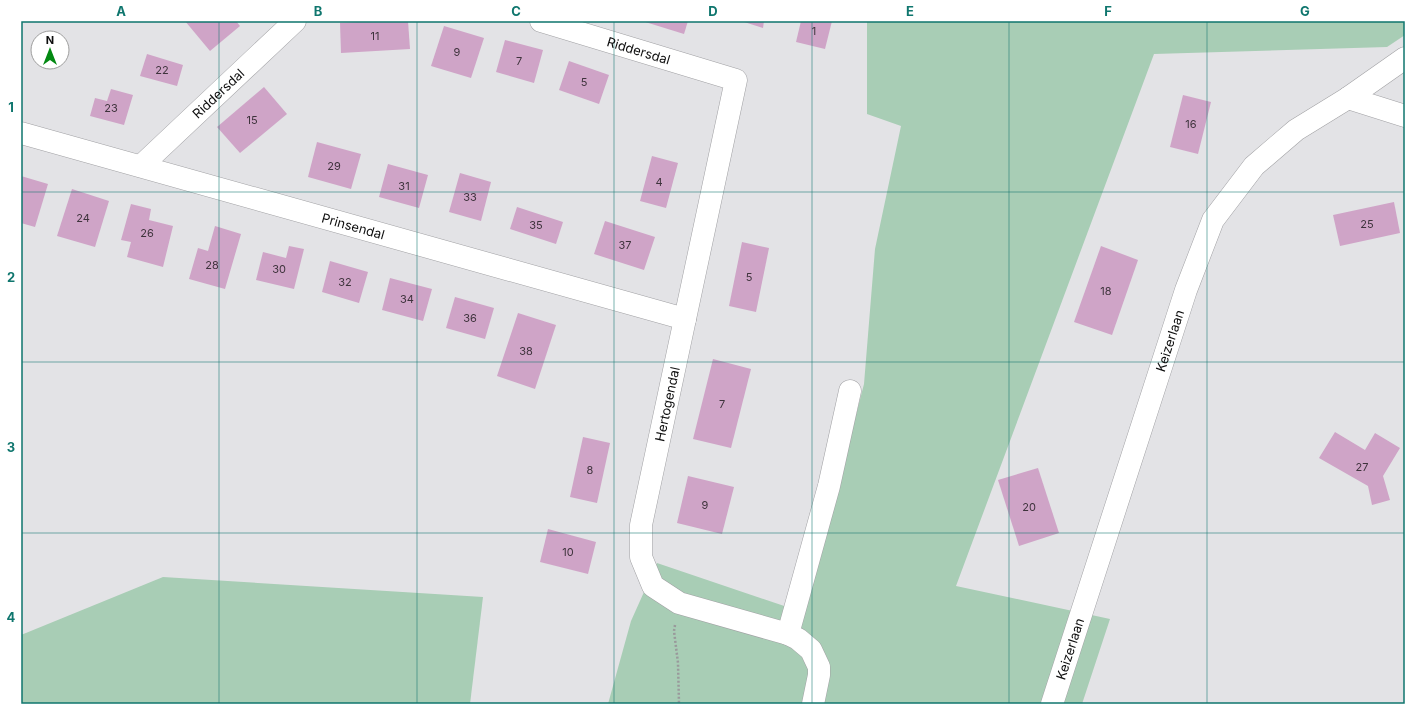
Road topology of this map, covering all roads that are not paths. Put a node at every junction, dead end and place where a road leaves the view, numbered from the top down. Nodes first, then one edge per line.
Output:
1 (295, 21) edge
2 (541, 21) edge
3 (1405, 58) edge
4 (736, 80) joint
5 (1348, 98) junction
6 (1405, 116) edge
7 (21, 132) edge
8 (141, 166) junction
9 (685, 320) junction
10 (850, 391) dead end
11 (788, 634) junction
12 (813, 704) edge
13 (1052, 704) edge

1 - 8 street, Riddersdal
2 - 4 street, Riddersdal
3 - 5 street, Keizerlaan
4 - 9 street, Hertogendal
5 - 6 street
5 - 13 street, Keizerlaan
7 - 8 street, Prinsendal
8 - 9 street, Prinsendal
9 - 11 street, Hertogendal
10 - 11 street
11 - 12 street, Hertogendal

